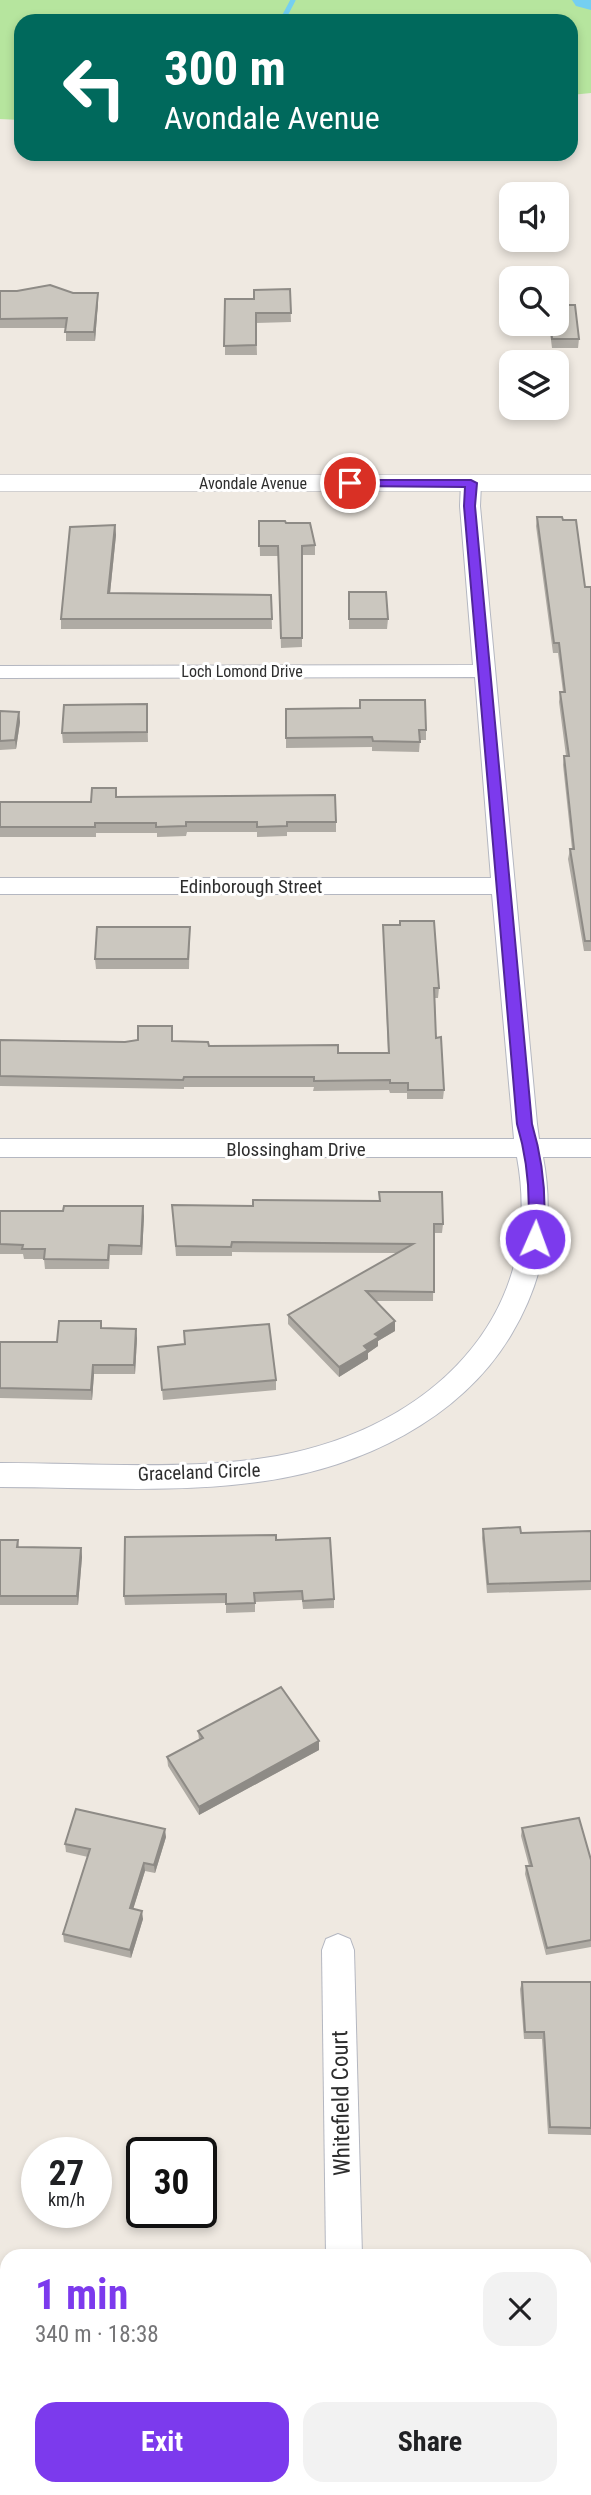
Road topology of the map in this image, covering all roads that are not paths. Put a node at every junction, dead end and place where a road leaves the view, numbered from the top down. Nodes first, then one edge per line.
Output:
1 (471, 483) junction
2 (591, 483) edge
3 (0, 484) edge
4 (484, 671) junction
5 (0, 672) edge
6 (502, 886) junction
7 (0, 887) edge
8 (0, 1148) edge
9 (591, 1148) edge
10 (532, 1149) junction
11 (0, 1475) edge
12 (338, 1950) dead end
13 (344, 2249) edge

1 - 2 street, Avondale Avenue
1 - 3 street, Avondale Avenue
1 - 4 street, Graceland Circle
4 - 5 street, Loch Lomond Drive
4 - 6 street, Graceland Circle
6 - 7 street, Edinborough Street
6 - 10 street, Graceland Circle
8 - 10 street, Blossingham Drive
9 - 10 street, Blossingham Drive
10 - 11 street, Graceland Circle
12 - 13 street, Whitefield Court

